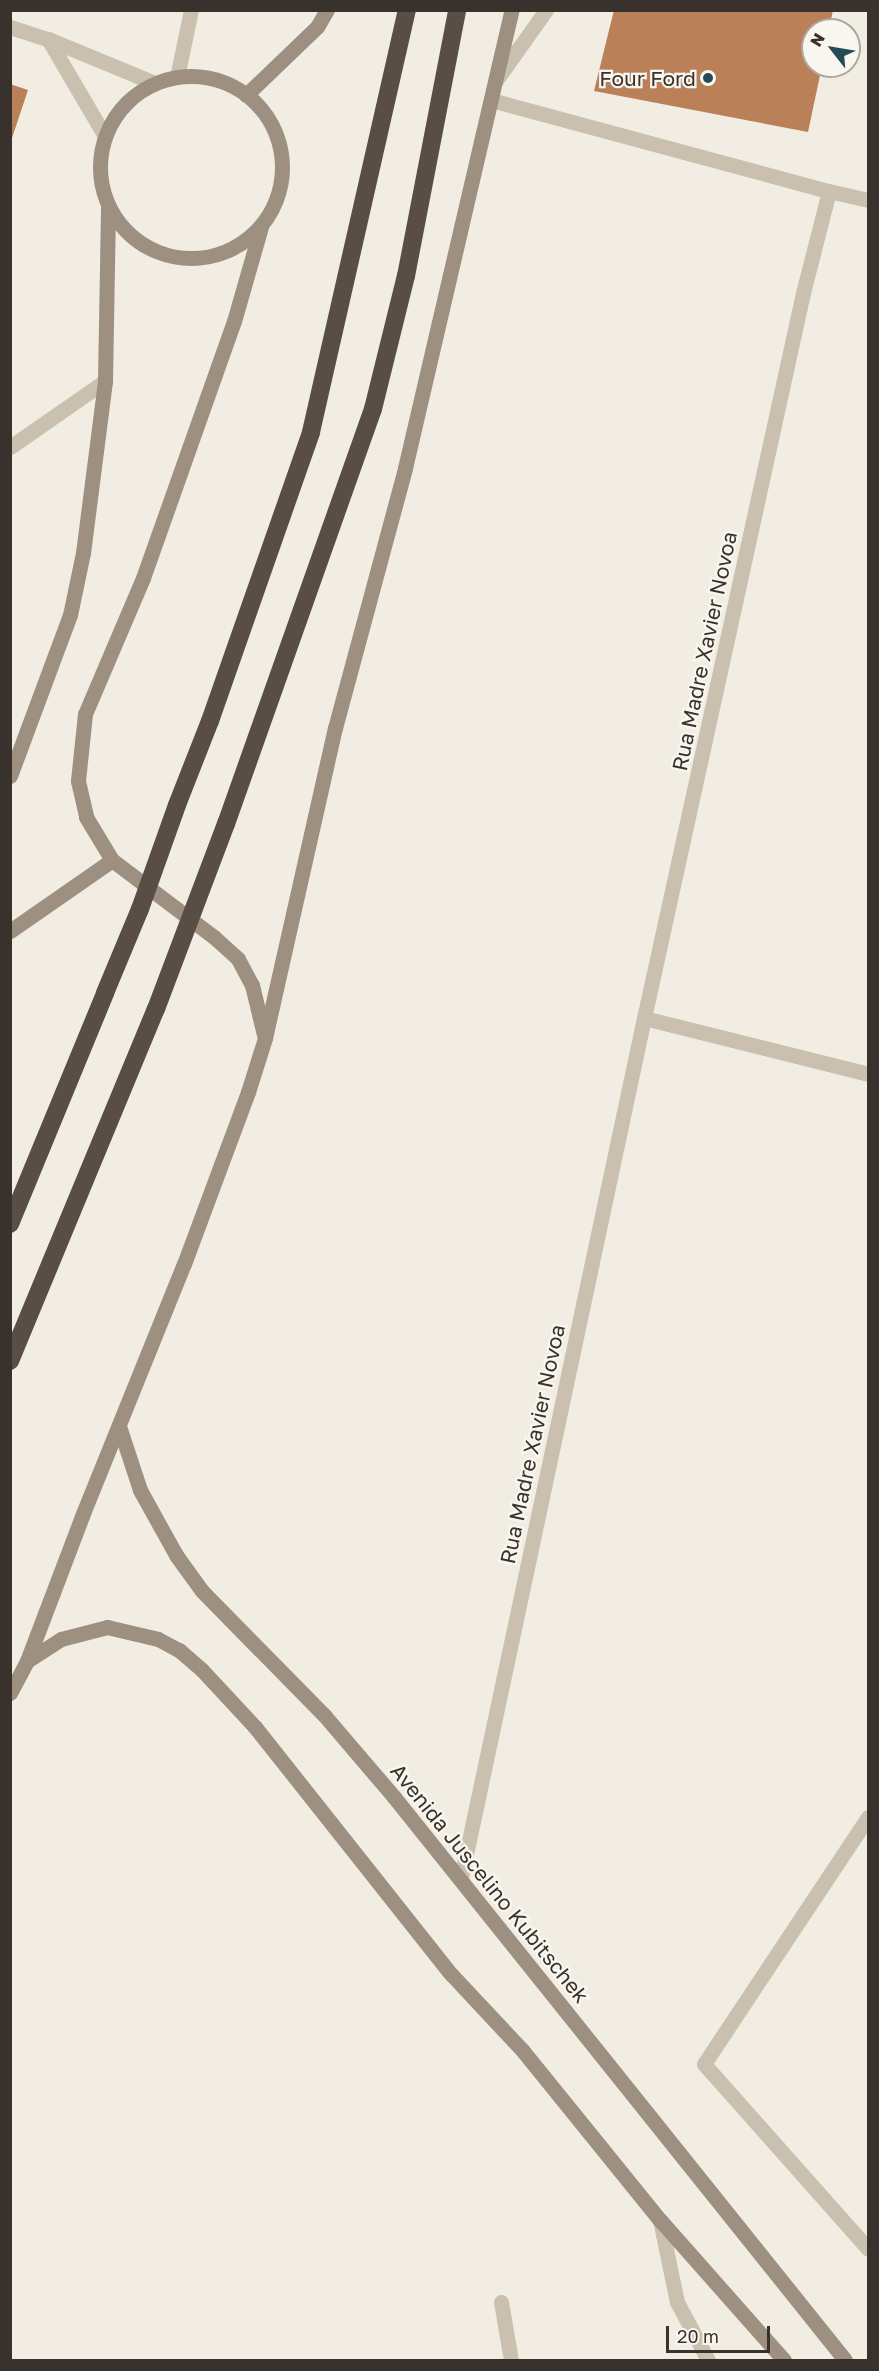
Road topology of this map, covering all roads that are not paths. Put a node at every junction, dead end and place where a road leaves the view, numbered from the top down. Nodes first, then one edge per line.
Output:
1 (191, 10) edge
2 (327, 10) edge
3 (407, 10) edge
4 (457, 10) edge
5 (512, 10) edge
6 (546, 10) edge
7 (10, 27) edge
8 (48, 39) junction
9 (177, 77) junction
10 (497, 79) junction
11 (155, 83) junction
12 (246, 95) junction
13 (491, 100) junction
14 (105, 136) junction
15 (829, 191) junction
16 (868, 200) edge
17 (108, 207) junction
18 (261, 226) junction
19 (105, 381) junction
20 (10, 447) edge
21 (10, 776) edge
22 (112, 860) junction
23 (10, 931) edge
24 (644, 1018) junction
25 (265, 1038) junction
26 (868, 1074) edge
27 (10, 1224) edge
28 (10, 1361) edge
29 (119, 1426) junction
30 (27, 1661) junction
31 (10, 1693) edge
32 (868, 1816) edge
33 (461, 1878) junction
34 (660, 2220) junction
35 (868, 2249) edge
36 (501, 2302) dead end
37 (511, 2361) edge
38 (708, 2361) edge
39 (784, 2361) edge
40 (845, 2361) edge

1 - 9 street
2 - 12 main road
3 - 27 highway, bridge
4 - 28 highway, bridge
5 - 10 main road
6 - 10 street
7 - 8 street
8 - 11 street
8 - 14 street
9 - 11 main road
9 - 12 main road
10 - 13 main road
11 - 14 main road
12 - 18 main road
13 - 15 street
13 - 25 main road
14 - 17 main road
15 - 16 street
15 - 24 street, Rua Madre Xavier Novoa
17 - 18 main road
17 - 19 main road
18 - 22 main road
19 - 20 street
19 - 21 main road
22 - 23 main road
22 - 25 main road
24 - 26 street
24 - 33 street, Rua Madre Xavier Novoa
25 - 29 main road
29 - 30 main road
29 - 33 main road, Avenida Juscelino Kubitschek
30 - 31 main road
30 - 34 main road
32 - 35 street
33 - 40 main road, Avenida Juscelino Kubitschek
34 - 38 street
34 - 39 main road
36 - 37 street

